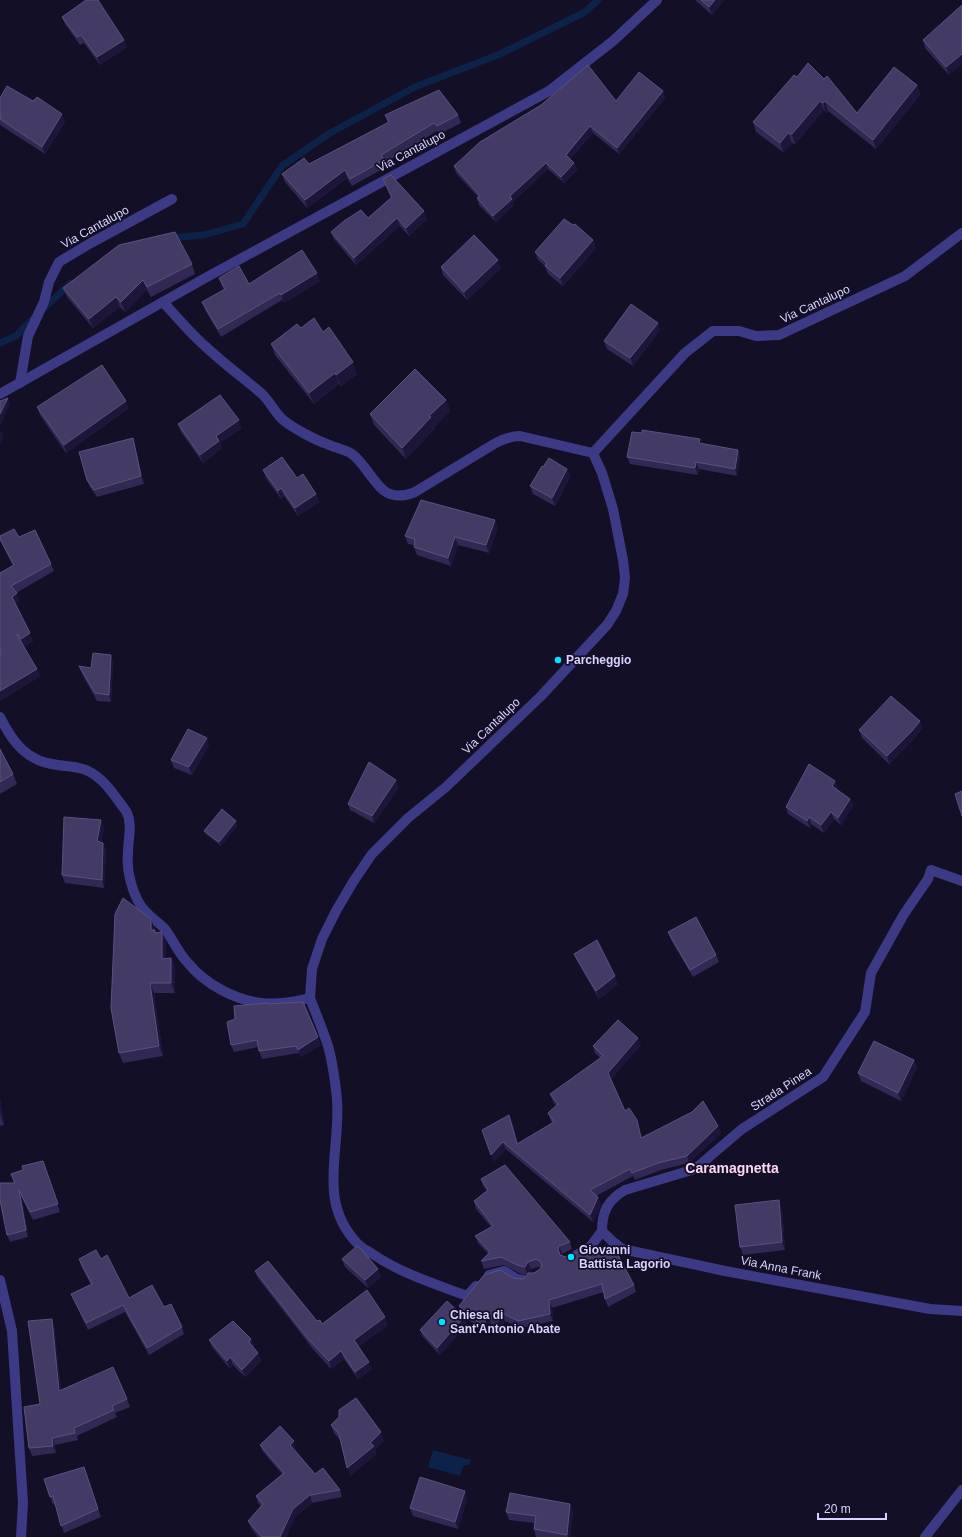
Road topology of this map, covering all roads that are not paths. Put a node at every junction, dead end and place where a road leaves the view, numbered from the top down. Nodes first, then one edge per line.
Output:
1 (657, 0) edge
2 (172, 199) dead end
3 (962, 233) edge
4 (163, 302) junction
5 (20, 383) junction
6 (0, 394) edge
7 (593, 453) junction
8 (0, 717) edge
9 (962, 882) edge
10 (310, 998) junction
11 (602, 1231) junction
12 (567, 1258) edge
13 (0, 1280) edge
14 (524, 1280) edge
15 (962, 1312) edge
16 (962, 1490) edge
17 (21, 1537) edge
18 (925, 1537) edge

1 - 4 street, Via Cantalupo
2 - 5 street, Via Cantalupo
3 - 7 street, Via Cantalupo
4 - 5 street, Via Cantalupo
4 - 7 street
5 - 6 street, Via Cantalupo
7 - 10 street, Via Cantalupo
8 - 10 street
9 - 11 street, Strada Pinea
10 - 14 street
11 - 12 street
11 - 15 street, Via Anna Frank
13 - 17 street
16 - 18 street

